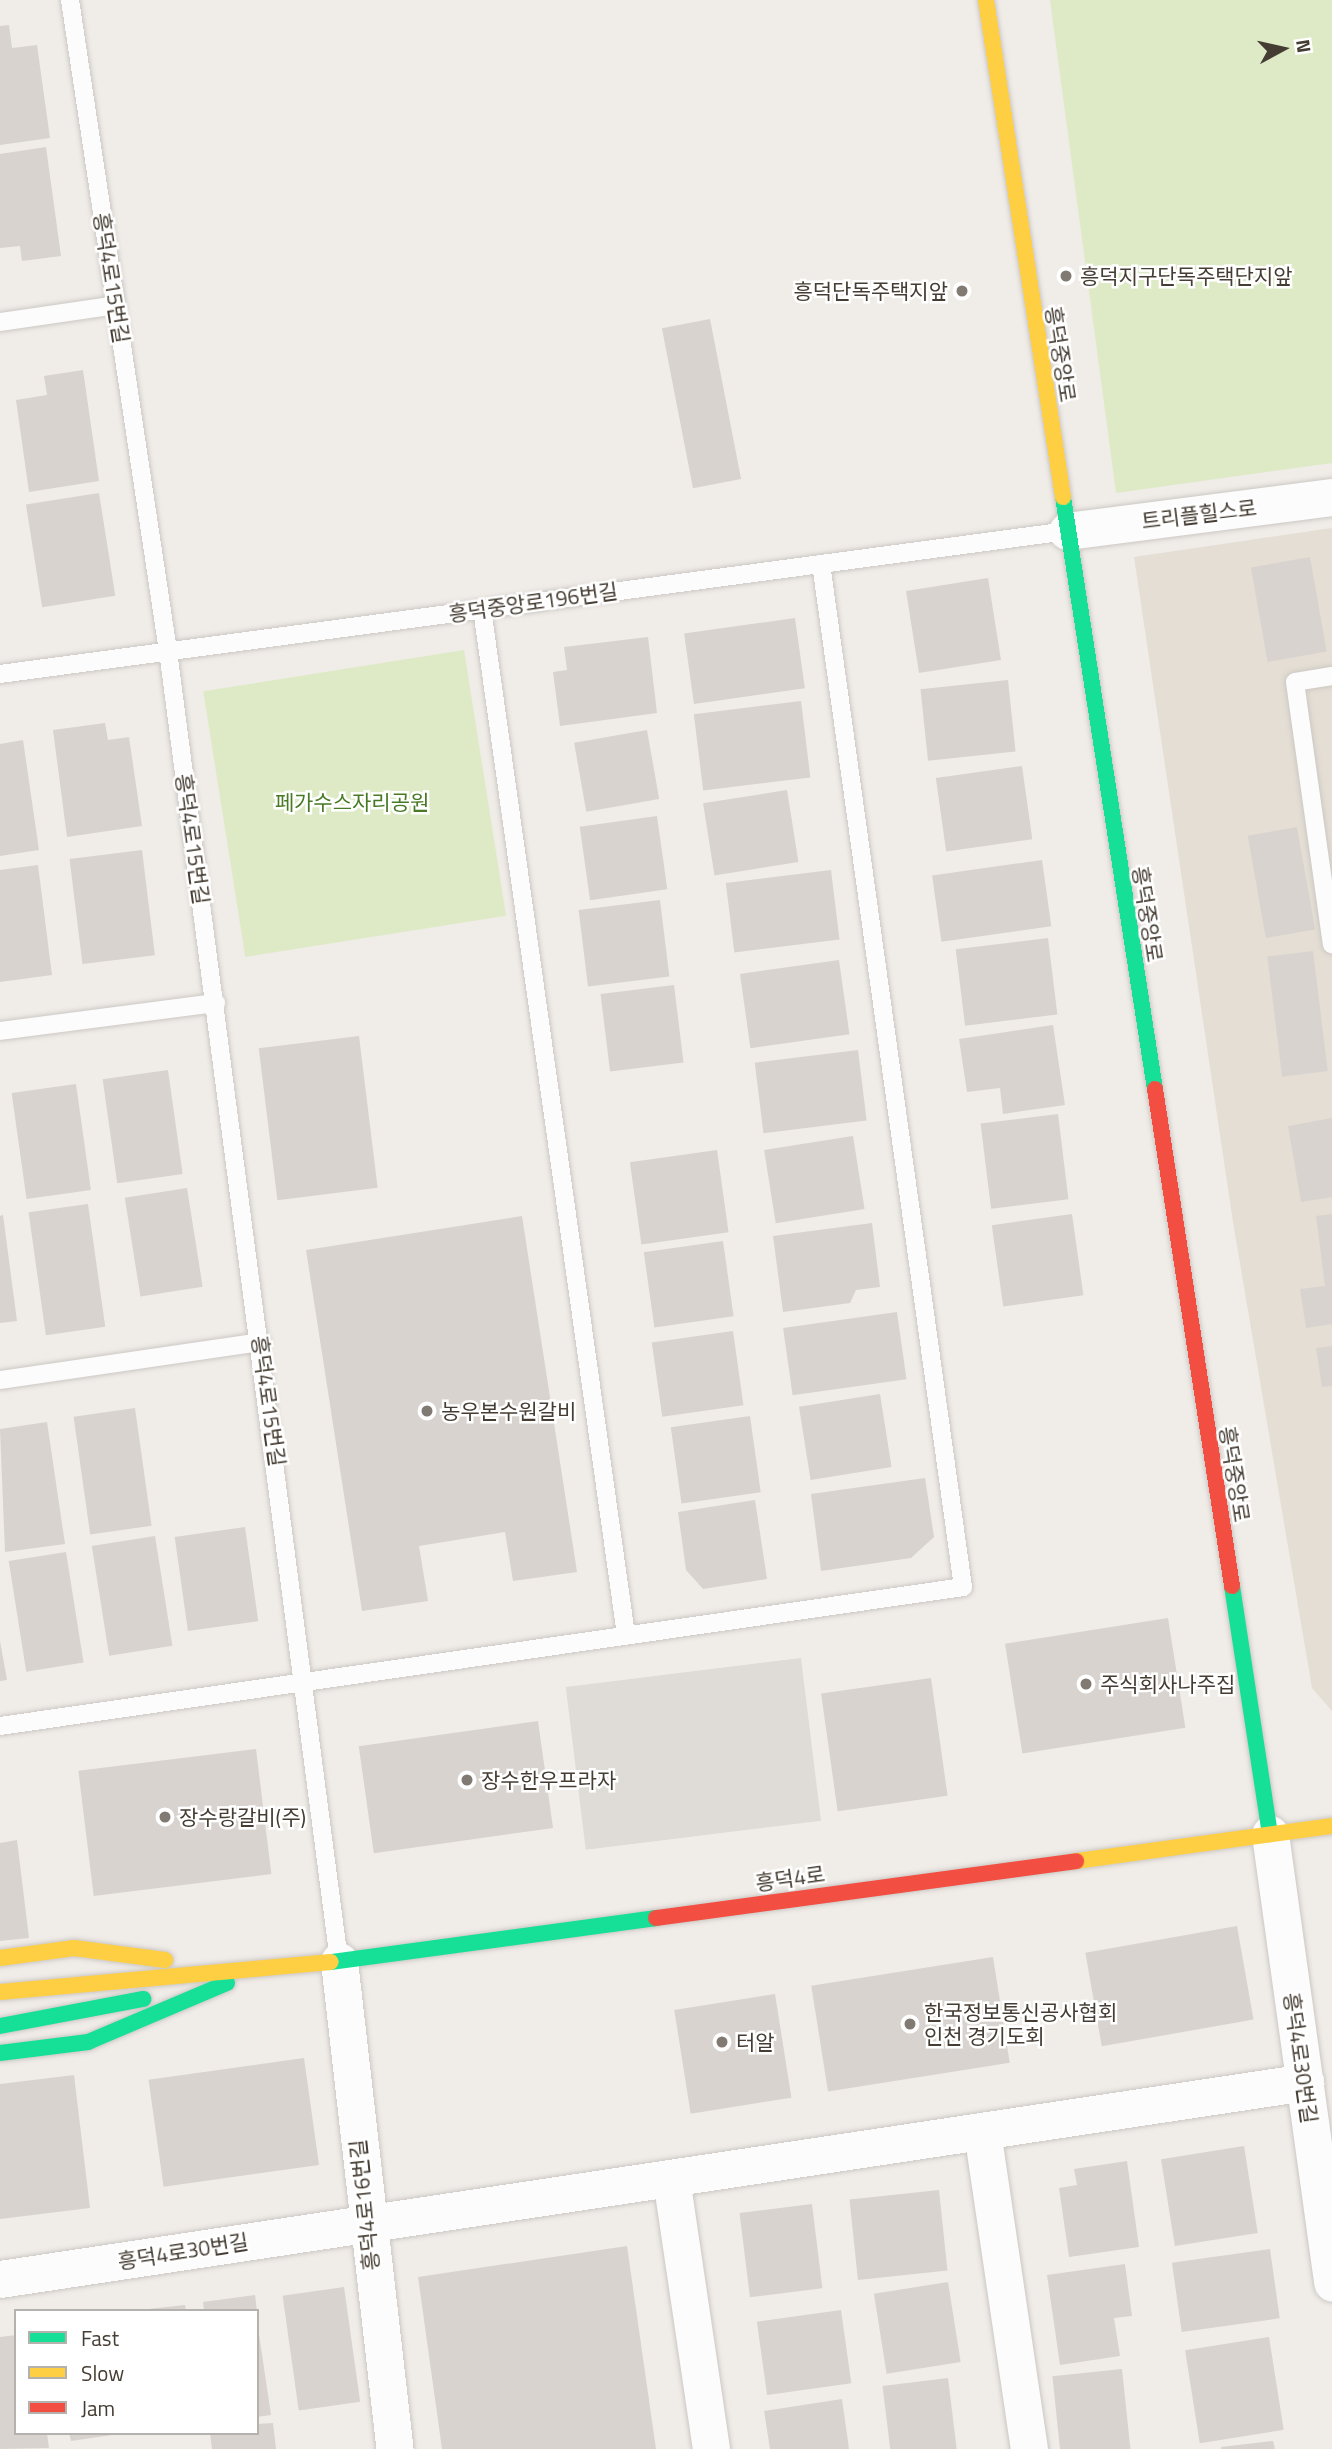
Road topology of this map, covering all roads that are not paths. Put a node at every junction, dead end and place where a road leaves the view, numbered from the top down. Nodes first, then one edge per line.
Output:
1 (70, 0) edge
2 (986, 0) edge
3 (116, 305) junction
4 (0, 322) edge
5 (1332, 497) edge
6 (1067, 531) junction
7 (821, 564) junction
8 (482, 609) junction
9 (168, 651) junction
10 (0, 674) edge
11 (1332, 676) edge
12 (1330, 915) edge
13 (1332, 944) edge
14 (216, 1003) junction
15 (0, 1031) edge
16 (261, 1342) junction
17 (0, 1380) edge
18 (626, 1635) junction
19 (306, 1680) junction
20 (0, 1726) edge
21 (1332, 1826) edge
22 (1270, 1834) junction
23 (0, 1958) edge
24 (339, 1961) junction
25 (254, 1972) junction
26 (0, 1992) edge
27 (0, 2026) edge
28 (0, 2053) edge
29 (1304, 2082) junction
30 (982, 2131) junction
31 (671, 2178) junction
32 (365, 2224) junction
33 (0, 2279) edge
34 (1332, 2283) edge
35 (395, 2449) edge
36 (711, 2449) edge
37 (1029, 2449) edge

1 - 3 lane, 흥덕4로15번길
2 - 6 street, 흥덕중앙로
3 - 4 lane
3 - 9 lane, 흥덕4로15번길
5 - 6 street, 트리플힐스로
6 - 7 lane, 흥덕중앙로196번길
6 - 22 street, 흥덕중앙로
7 - 8 lane, 흥덕중앙로196번길
7 - 18 lane
8 - 9 lane, 흥덕중앙로196번길
8 - 18 lane
9 - 10 lane, 흥덕중앙로196번길
9 - 14 lane, 흥덕4로15번길
11 - 12 lane
12 - 13 lane
14 - 15 lane
14 - 16 lane, 흥덕4로15번길
16 - 17 lane
16 - 19 lane, 흥덕4로15번길
18 - 19 lane
19 - 20 lane
19 - 24 lane, 흥덕4로15번길
21 - 22 street, 흥덕4로
22 - 24 street, 흥덕4로
22 - 29 street, 흥덕4로30번길
23 - 25 street
24 - 25 street, 흥덕4로
24 - 32 street, 흥덕4로16번길
25 - 26 street
25 - 27 street
25 - 28 street
29 - 30 street, 흥덕4로30번길
29 - 34 street, 흥덕4로30번길
30 - 31 street, 흥덕4로30번길
30 - 37 street
31 - 32 street, 흥덕4로30번길
31 - 36 street
32 - 33 street, 흥덕4로30번길
32 - 35 street, 흥덕4로16번길

